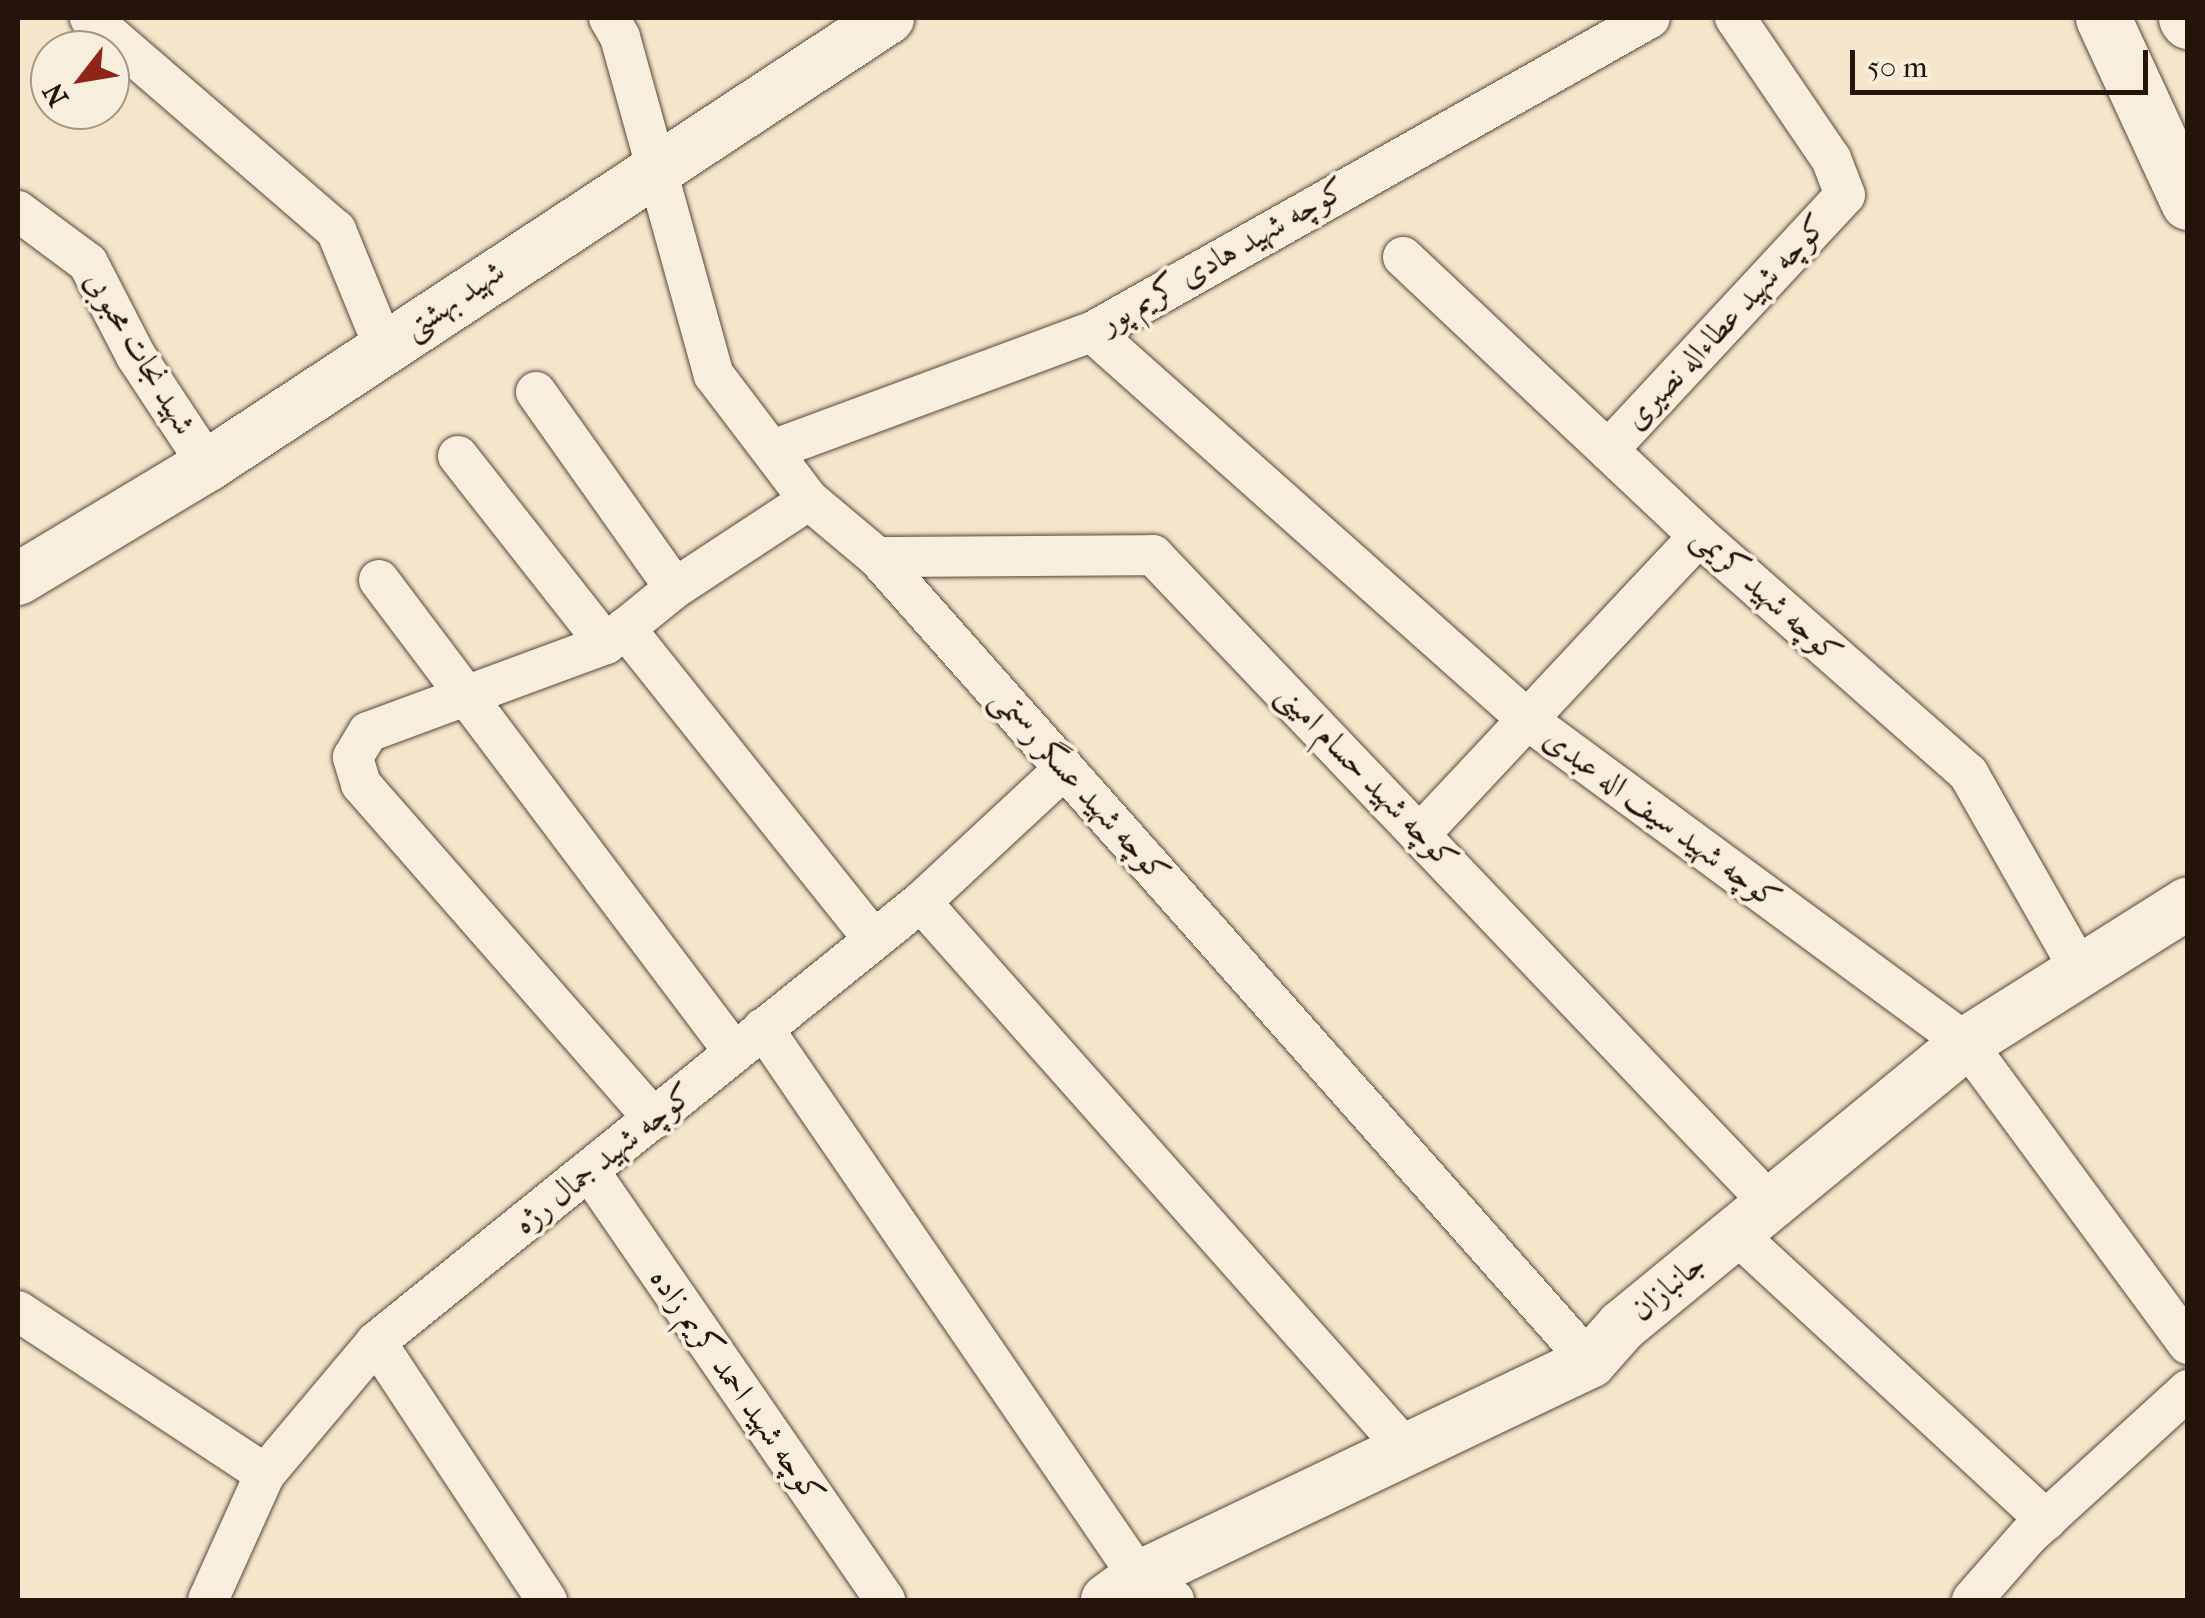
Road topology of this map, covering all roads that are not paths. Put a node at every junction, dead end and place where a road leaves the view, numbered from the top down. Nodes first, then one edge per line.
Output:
1 (609, 18) edge
2 (888, 18) edge
3 (1650, 18) edge
4 (1735, 18) edge
5 (2102, 18) edge
6 (88, 19) edge
7 (658, 165) junction
8 (2188, 202) edge
9 (18, 211) edge
10 (1403, 257) dead end
11 (1092, 332) junction
12 (384, 347) junction
13 (536, 392) dead end
14 (775, 449) junction
15 (1608, 450) junction
16 (458, 456) dead end
17 (208, 465) junction
18 (809, 500) junction
19 (1699, 536) junction
20 (877, 557) junction
21 (18, 579) edge
22 (379, 580) dead end
23 (675, 588) junction
24 (615, 636) junction
25 (467, 696) junction
26 (1529, 721) junction
27 (1064, 768) junction
28 (1421, 833) junction
29 (922, 902) junction
30 (2188, 903) edge
31 (874, 940) junction
32 (2080, 970) junction
33 (748, 1040) junction
34 (1966, 1043) junction
35 (654, 1119) junction
36 (590, 1172) junction
37 (1752, 1217) junction
38 (18, 1311) edge
39 (376, 1342) junction
40 (2188, 1344) edge
41 (1590, 1362) junction
42 (2188, 1390) edge
43 (1404, 1448) junction
44 (264, 1474) junction
45 (2046, 1520) junction
46 (1140, 1593) edge
47 (208, 1600) edge
48 (547, 1600) edge
49 (885, 1600) edge
50 (1972, 1600) edge

1 - 7 street, کوچه شهید عسگر رستمی
2 - 7 street, شهید بهشتی
3 - 11 street, کوچه شهید هادی کریم پور
4 - 15 street, کوچه شهید عطاءاله نصیری
5 - 8 main road
6 - 12 street
7 - 12 street, شهید بهشتی
7 - 14 street, کوچه شهید عسگر رستمی
9 - 17 street, شهید نجات محبوبی
10 - 15 street, کوچه شهید کریمی
11 - 14 street, کوچه شهید هادی کریم پور
11 - 26 street, کوچه شهید سیف اله عبدی
12 - 17 street, شهید بهشتی
13 - 23 street
14 - 18 street, کوچه شهید عسگر رستمی
15 - 19 street, کوچه شهید کریمی
16 - 24 street
17 - 21 street, شهید بهشتی
18 - 20 street, کوچه شهید عسگر رستمی
18 - 23 street
19 - 26 street
19 - 32 street, کوچه شهید کریمی
20 - 27 street, کوچه شهید عسگر رستمی
20 - 28 street, کوچه شهید حسام امینی
22 - 25 street
23 - 24 street
24 - 25 street
24 - 31 street
25 - 33 street
25 - 35 street
26 - 28 street
26 - 34 street, کوچه شهید سیف اله عبدی
27 - 29 street, کوچه شهید جمال رژه
27 - 41 street, کوچه شهید عسگر رستمی
28 - 37 street, کوچه شهید حسام امینی
29 - 31 street, کوچه شهید جمال رژه
29 - 43 street
30 - 32 street, جانبازان
31 - 33 street, کوچه شهید جمال رژه
32 - 34 street, جانبازان
33 - 35 street, کوچه شهید جمال رژه
33 - 46 street
34 - 37 street, جانبازان
34 - 40 street, کوچه شهید سیف اله عبدی
35 - 36 street, کوچه شهید جمال رژه
36 - 39 street, کوچه شهید جمال رژه
36 - 49 street, کوچه شهید احمد کریم زاده
37 - 41 street, جانبازان
37 - 45 street, کوچه شهید حسام امینی
38 - 44 street
39 - 44 street, کوچه شهید جمال رژه
39 - 48 street
41 - 43 street, جانبازان
42 - 45 street
43 - 46 street, جانبازان
44 - 47 street, کوچه شهید جمال رژه
45 - 50 street

